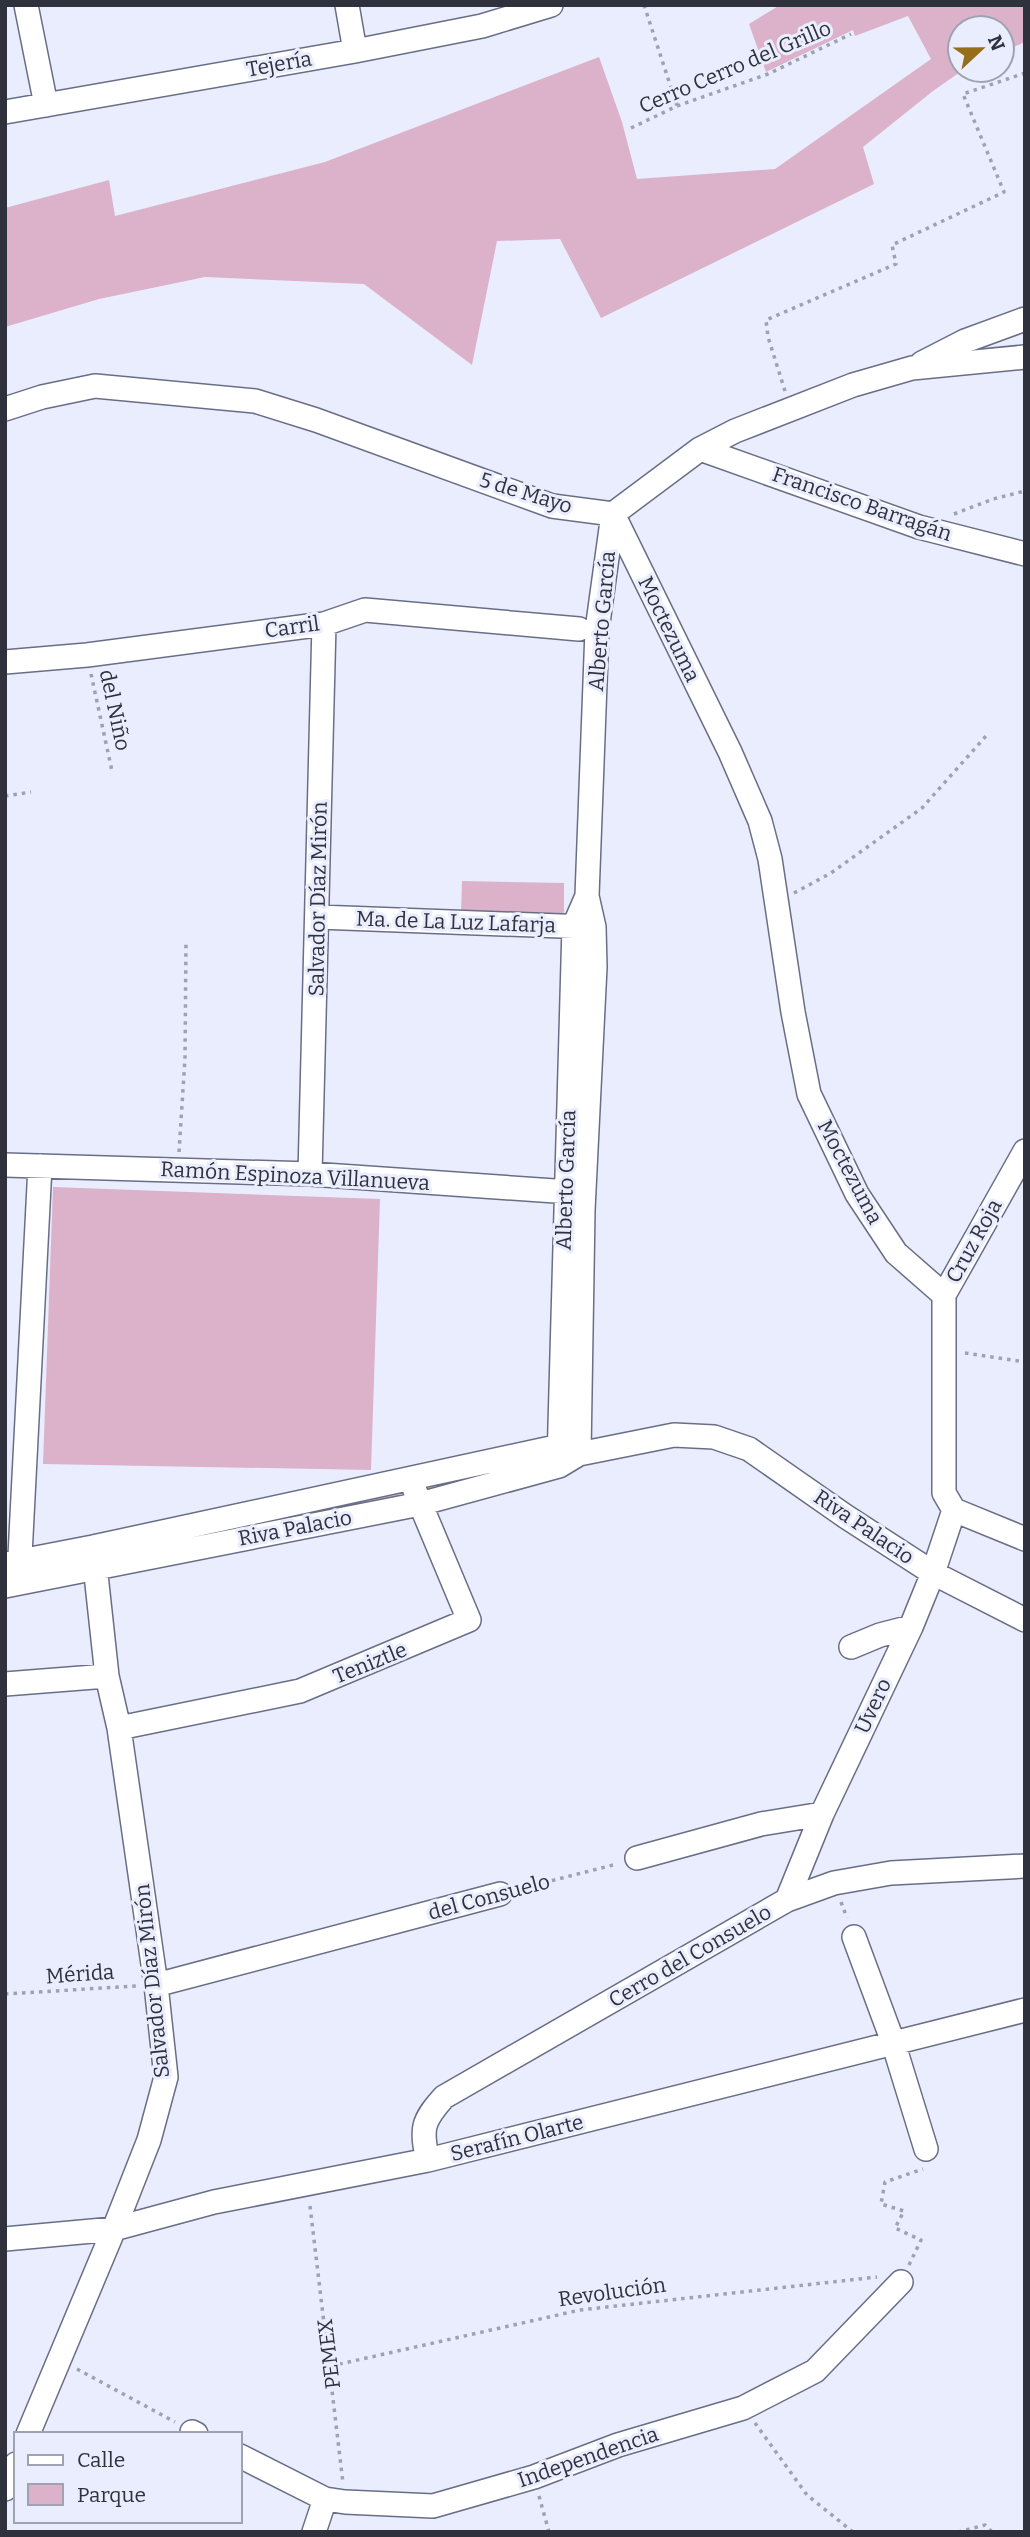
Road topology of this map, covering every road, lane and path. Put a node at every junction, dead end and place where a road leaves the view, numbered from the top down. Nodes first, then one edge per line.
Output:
1 (26, 5) edge
2 (347, 5) edge
3 (551, 5) edge
4 (644, 5) edge
5 (851, 34) dead end
6 (355, 51) junction
7 (1025, 73) edge
8 (46, 105) junction
9 (677, 106) junction
10 (5, 112) edge
11 (631, 128) dead end
12 (1025, 319) edge
13 (1025, 357) edge
14 (912, 368) junction
15 (5, 409) edge
16 (791, 409) junction
17 (700, 449) junction
18 (1025, 491) edge
19 (612, 514) junction
20 (919, 527) junction
21 (1025, 554) edge
22 (324, 624) junction
23 (579, 629) dead end
24 (87, 655) junction
25 (5, 662) edge
26 (986, 736) dead end
27 (112, 771) dead end
28 (31, 792) dead end
29 (5, 796) edge
30 (777, 902) junction
31 (318, 917) junction
32 (584, 927) junction
33 (186, 941) dead end
34 (1025, 1150) edge
35 (5, 1164) edge
36 (40, 1166) junction
37 (178, 1168) junction
38 (310, 1174) junction
39 (575, 1192) junction
40 (944, 1295) junction
41 (944, 1349) junction
42 (1025, 1362) edge
43 (566, 1455) junction
44 (411, 1479) junction
45 (420, 1504) junction
46 (954, 1510) junction
47 (1025, 1539) edge
48 (95, 1557) junction
49 (12, 1573) edge
50 (933, 1573) junction
51 (1025, 1620) edge
52 (911, 1627) junction
53 (851, 1647) dead end
54 (107, 1676) junction
55 (5, 1684) edge
56 (119, 1728) junction
57 (822, 1814) junction
58 (637, 1858) joint
59 (1025, 1866) edge
60 (834, 1883) junction
61 (500, 1894) joint
62 (788, 1900) junction
63 (853, 1937) joint
64 (156, 1985) junction
65 (5, 1994) edge
66 (1025, 2010) edge
67 (893, 2042) junction
68 (926, 2149) joint
69 (428, 2160) junction
70 (310, 2206) dead end
71 (114, 2229) junction
72 (5, 2239) edge
73 (901, 2282) junction
74 (59, 2359) junction
75 (331, 2366) junction
76 (743, 2407) junction
77 (29, 2432) edge
78 (192, 2432) edge
79 (242, 2457) edge
80 (14, 2469) edge
81 (534, 2477) junction
82 (5, 2489) edge
83 (335, 2501) junction
84 (314, 2532) edge
85 (549, 2532) edge
86 (853, 2532) edge
87 (958, 2532) edge
88 (992, 2532) edge

1 - 8 street
2 - 6 street
3 - 6 street, Tejería
4 - 9 path
5 - 9 path, Cerro Cerro del Grillo
6 - 8 street, Tejería
7 - 16 path
8 - 10 street, Tejería
9 - 11 path, Cerro Cerro del Grillo
12 - 14 street
13 - 14 street
14 - 16 street
15 - 19 street, 5 de Mayo
16 - 17 street
17 - 19 street
17 - 20 street, Francisco Barragán
18 - 20 path
19 - 30 street, Moctezuma
19 - 32 street, Alberto García
20 - 21 street, Francisco Barragán
22 - 23 street, Carril
22 - 24 street, Carril
22 - 31 street, Salvador Díaz Mirón
24 - 25 street, Carril
24 - 27 path, del Niño
26 - 30 path
28 - 29 path
30 - 40 street, Moctezuma
31 - 32 street, Ma. de La Luz Lafarja
31 - 38 street, Salvador Díaz Mirón
32 - 39 street, Alberto García
33 - 37 path
34 - 40 street, Cruz Roja
35 - 36 street, Ramón Espinoza Villanueva
36 - 37 street, Ramón Espinoza Villanueva
36 - 49 street
37 - 38 street, Ramón Espinoza Villanueva
38 - 39 street, Ramón Espinoza Villanueva
39 - 43 street, Alberto García
40 - 41 street
41 - 42 path
41 - 46 street
43 - 44 street, Riva Palacio
43 - 45 street, Riva Palacio
43 - 50 street, Riva Palacio
44 - 45 street, Teniztle
44 - 48 street, Riva Palacio
45 - 48 street, Riva Palacio
45 - 56 street, Teniztle
46 - 47 street
46 - 50 street, Uvero
48 - 49 street, Riva Palacio
48 - 54 street, Salvador Díaz Mirón
50 - 51 street, Riva Palacio
50 - 52 street, Uvero
52 - 53 street
52 - 57 street, Uvero
54 - 55 street
54 - 56 street, Salvador Díaz Mirón
56 - 64 street, Salvador Díaz Mirón
57 - 58 street
57 - 62 street, Uvero
58 - 61 path, del Consuelo
59 - 60 street, Cerro del Consuelo
60 - 62 street, Cerro del Consuelo
60 - 63 path
61 - 64 street, del Consuelo
62 - 69 street, Cerro del Consuelo
63 - 67 street
64 - 65 path, Mérida
64 - 71 street, Salvador Díaz Mirón
66 - 67 street, Serafín Olarte
67 - 68 street
67 - 69 street, Serafín Olarte
68 - 73 path
69 - 71 street, Serafín Olarte
70 - 75 path, PEMEX
71 - 72 street, Serafín Olarte
71 - 74 street, Salvador Díaz Mirón
73 - 75 path, Revolución
73 - 76 street, Independencia
74 - 77 street, Salvador Díaz Mirón
74 - 78 path
75 - 83 path, PEMEX
76 - 81 street, Independencia
76 - 86 path
79 - 83 street, Independencia
80 - 82 street
81 - 83 street, Independencia
81 - 85 path
83 - 84 street
87 - 88 path

